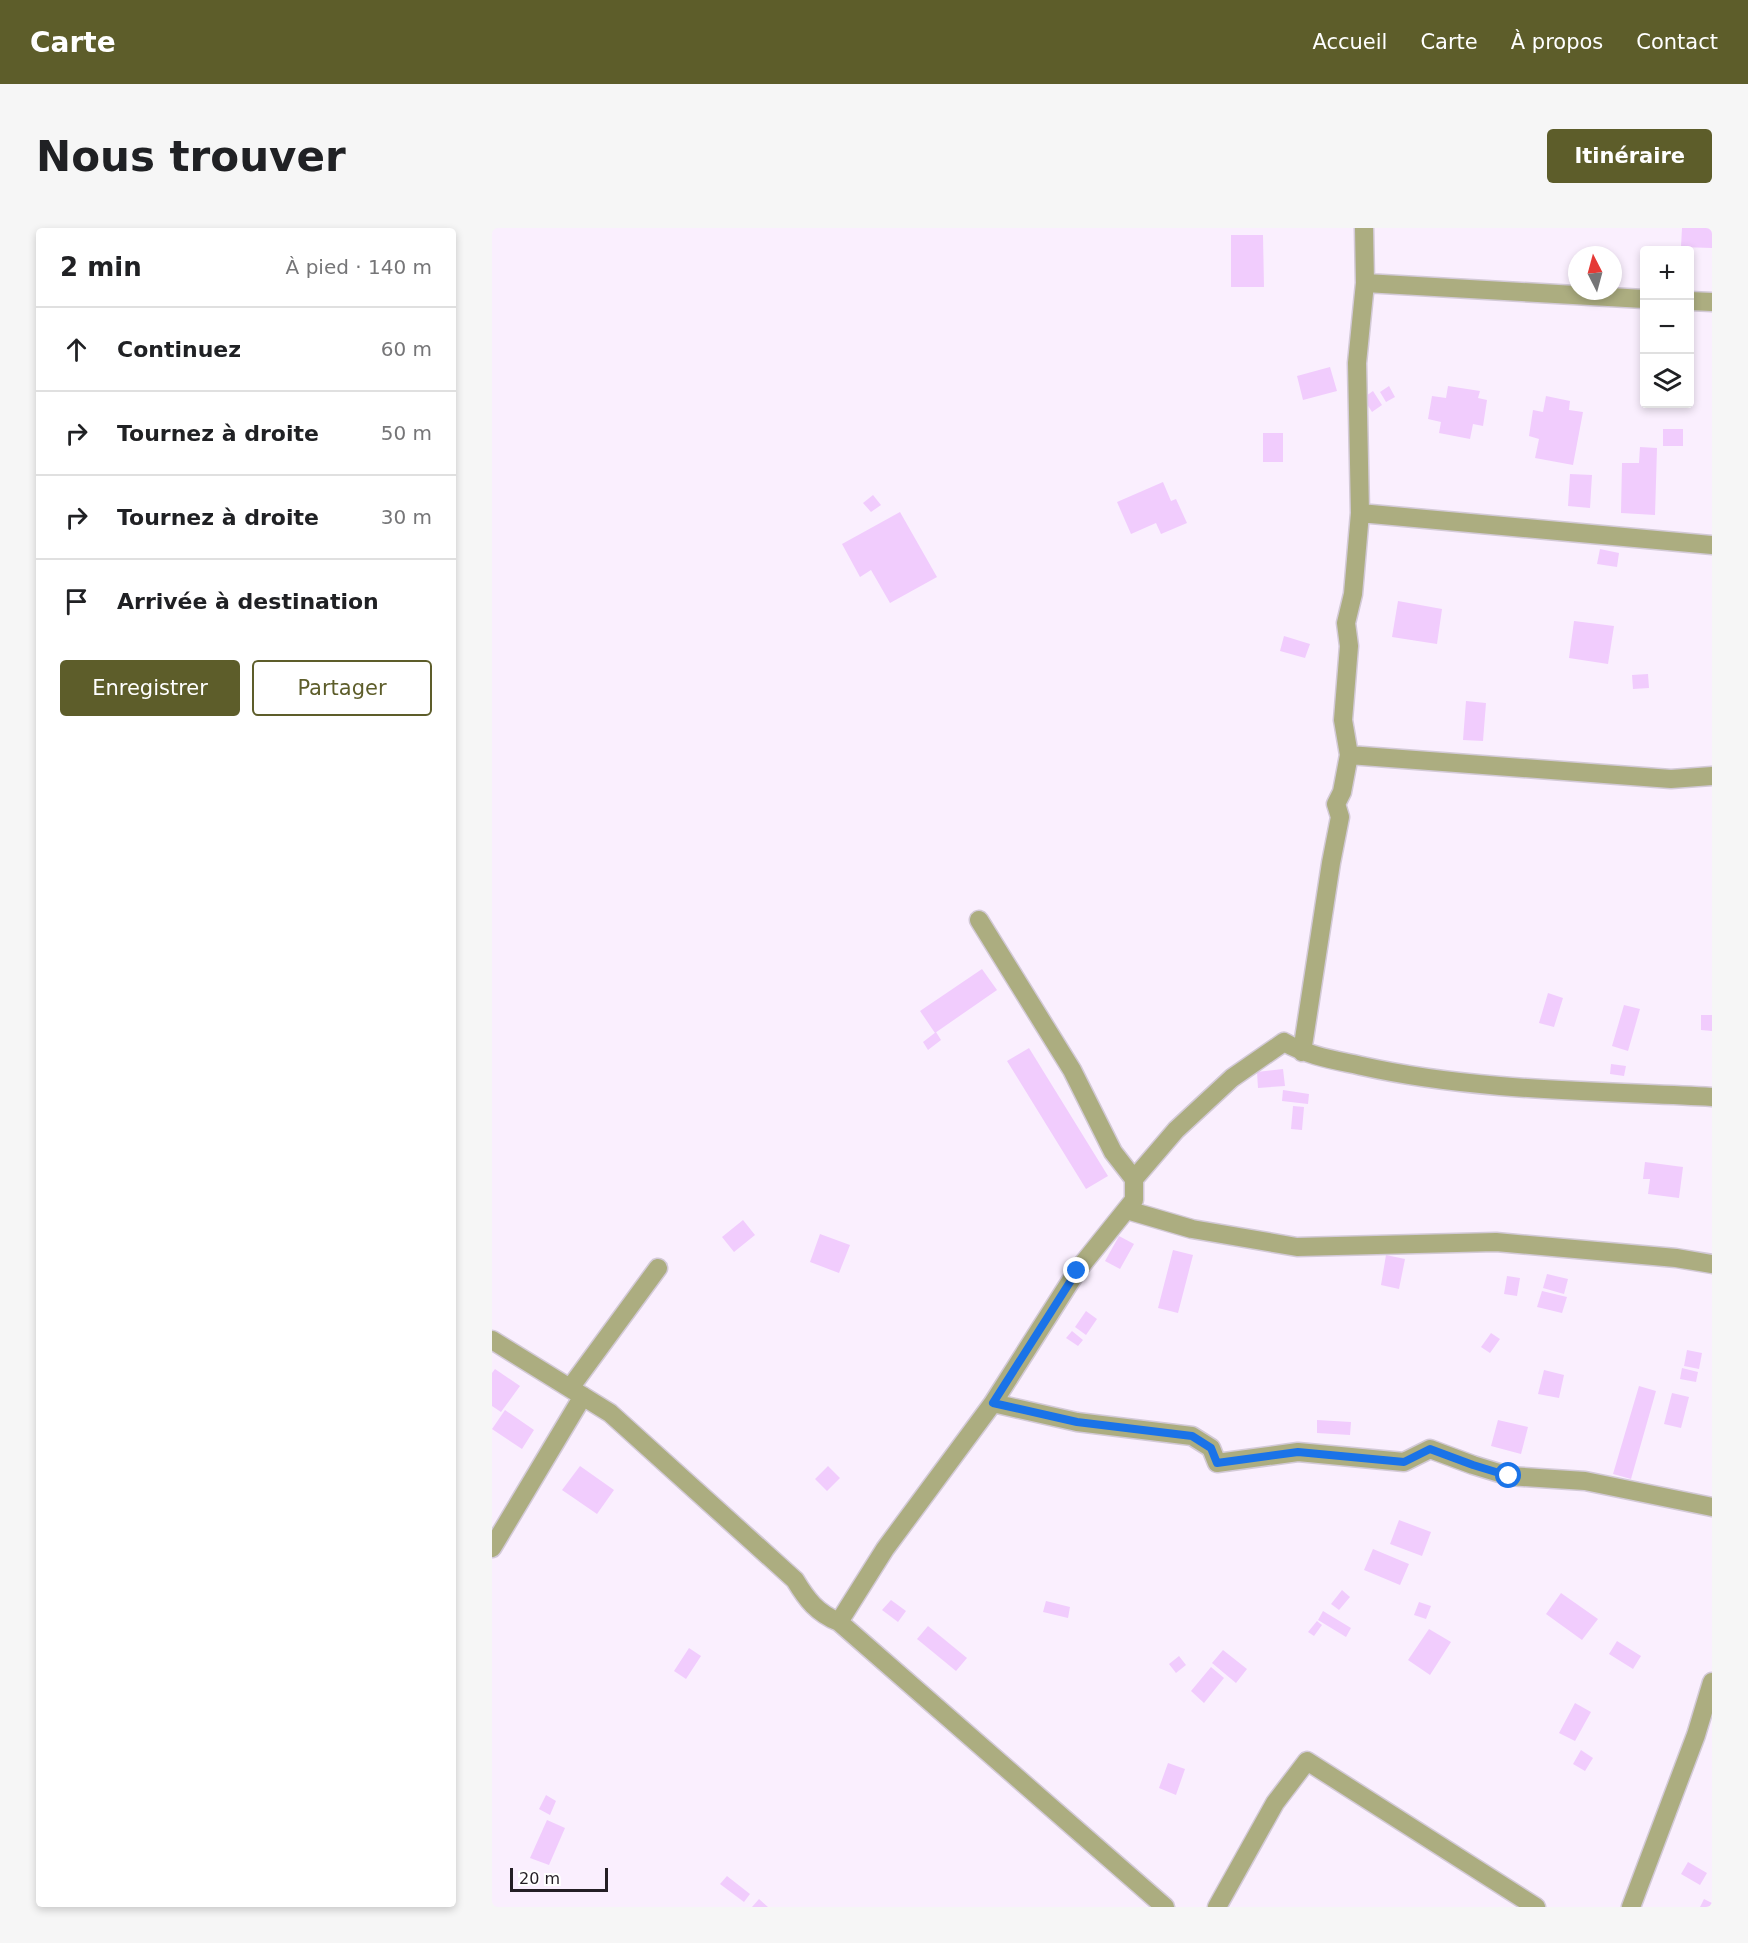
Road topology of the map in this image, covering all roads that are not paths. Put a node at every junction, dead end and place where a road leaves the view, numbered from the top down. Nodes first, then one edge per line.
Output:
1 (1364, 228) edge
2 (1365, 283) junction
3 (1640, 299) edge
4 (1694, 301) edge
5 (1712, 302) edge
6 (1360, 513) junction
7 (1712, 545) edge
8 (1349, 755) junction
9 (1712, 776) edge
10 (979, 920) dead end
11 (1302, 1052) junction
12 (1712, 1097) edge
13 (1134, 1179) junction
14 (1127, 1210) junction
15 (1712, 1264) edge
16 (658, 1268) dead end
17 (492, 1340) edge
18 (576, 1392) junction
19 (993, 1403) junction
20 (1712, 1507) edge
21 (492, 1548) edge
22 (839, 1622) junction
23 (1712, 1682) edge
24 (1704, 1738) edge
25 (1165, 1907) edge
26 (1217, 1907) edge
27 (1536, 1907) edge
28 (1631, 1907) edge

1 - 2 street
2 - 3 street
2 - 6 street
4 - 5 street
6 - 7 street
6 - 8 street
8 - 9 street
8 - 11 street
10 - 13 street
11 - 12 street
11 - 13 street
13 - 14 street
14 - 15 street
14 - 19 street
16 - 18 street
17 - 18 street
18 - 21 street
18 - 22 street
19 - 20 street
19 - 22 street
22 - 25 street
23 - 24 street
24 - 28 street
26 - 27 street

